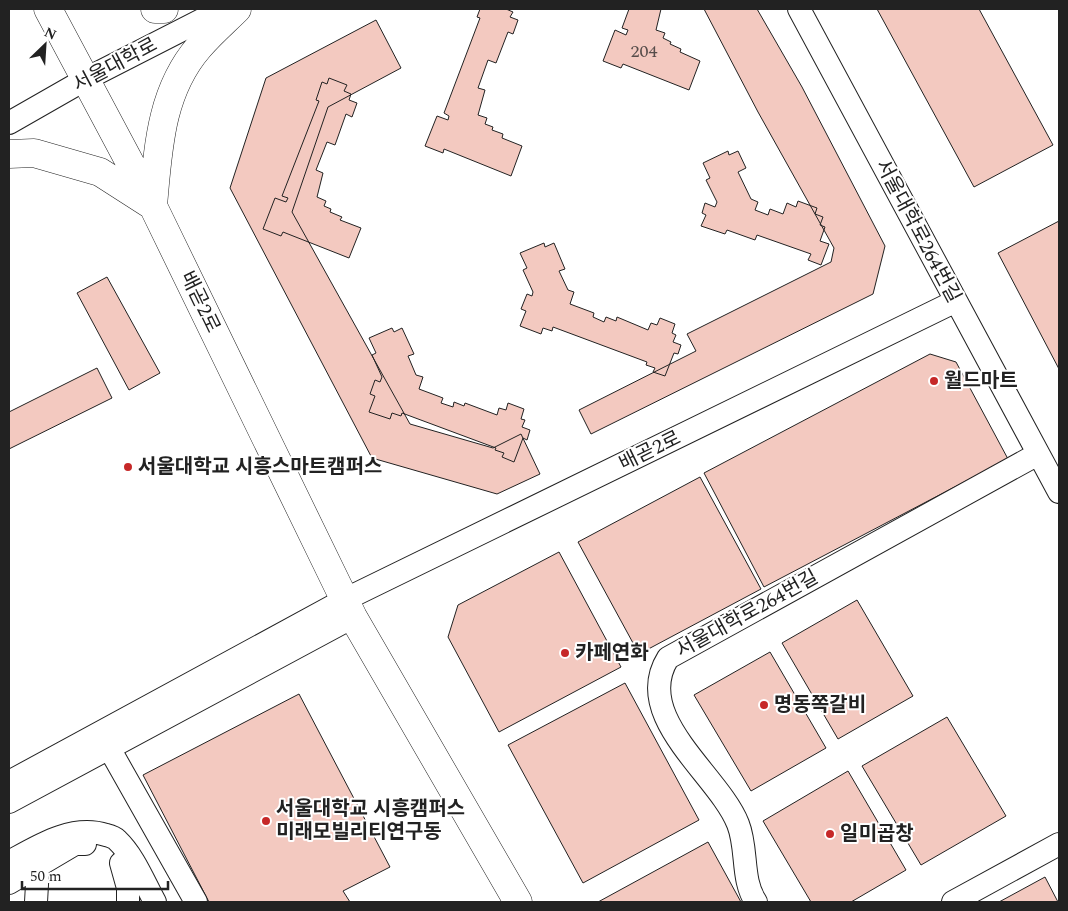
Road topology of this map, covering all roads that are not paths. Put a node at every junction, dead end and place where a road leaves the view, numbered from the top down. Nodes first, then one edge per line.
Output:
1 (48, 9) edge
2 (156, 9) edge
3 (164, 9) edge
4 (223, 9) edge
5 (237, 9) edge
6 (798, 9) edge
7 (86, 80) junction
8 (9, 123) edge
9 (9, 154) edge
10 (153, 206) junction
11 (956, 302) junction
12 (1038, 454) junction
13 (1059, 492) edge
14 (348, 608) junction
15 (109, 748) junction
16 (9, 782) edge
17 (9, 802) edge
18 (1059, 844) edge
19 (9, 862) edge
20 (121, 862) junction
21 (38, 867) junction
22 (9, 883) edge
23 (36, 902) edge
24 (128, 902) edge
25 (143, 902) edge
26 (155, 902) edge
27 (196, 902) edge
28 (518, 902) edge
29 (756, 902) edge
30 (953, 902) edge

1 - 7 main road, 배곧2로
2 - 3 main road
4 - 7 street, 서울대학로
5 - 10 main road
6 - 11 street, 서울대학로264번길
7 - 8 street, 서울대학로
7 - 10 main road, 배곧2로
9 - 10 main road
10 - 14 main road, 배곧2로
11 - 12 street, 서울대학로264번길
11 - 14 street, 배곧2로
12 - 13 street, 서울대학로264번길
12 - 29 street, 서울대학로264번길
14 - 15 street
14 - 16 street
14 - 28 main road, 배곧2로
15 - 17 street
15 - 27 street
18 - 30 street
19 - 26 street
20 - 21 street
20 - 24 street
20 - 25 street
21 - 22 street
21 - 23 street

